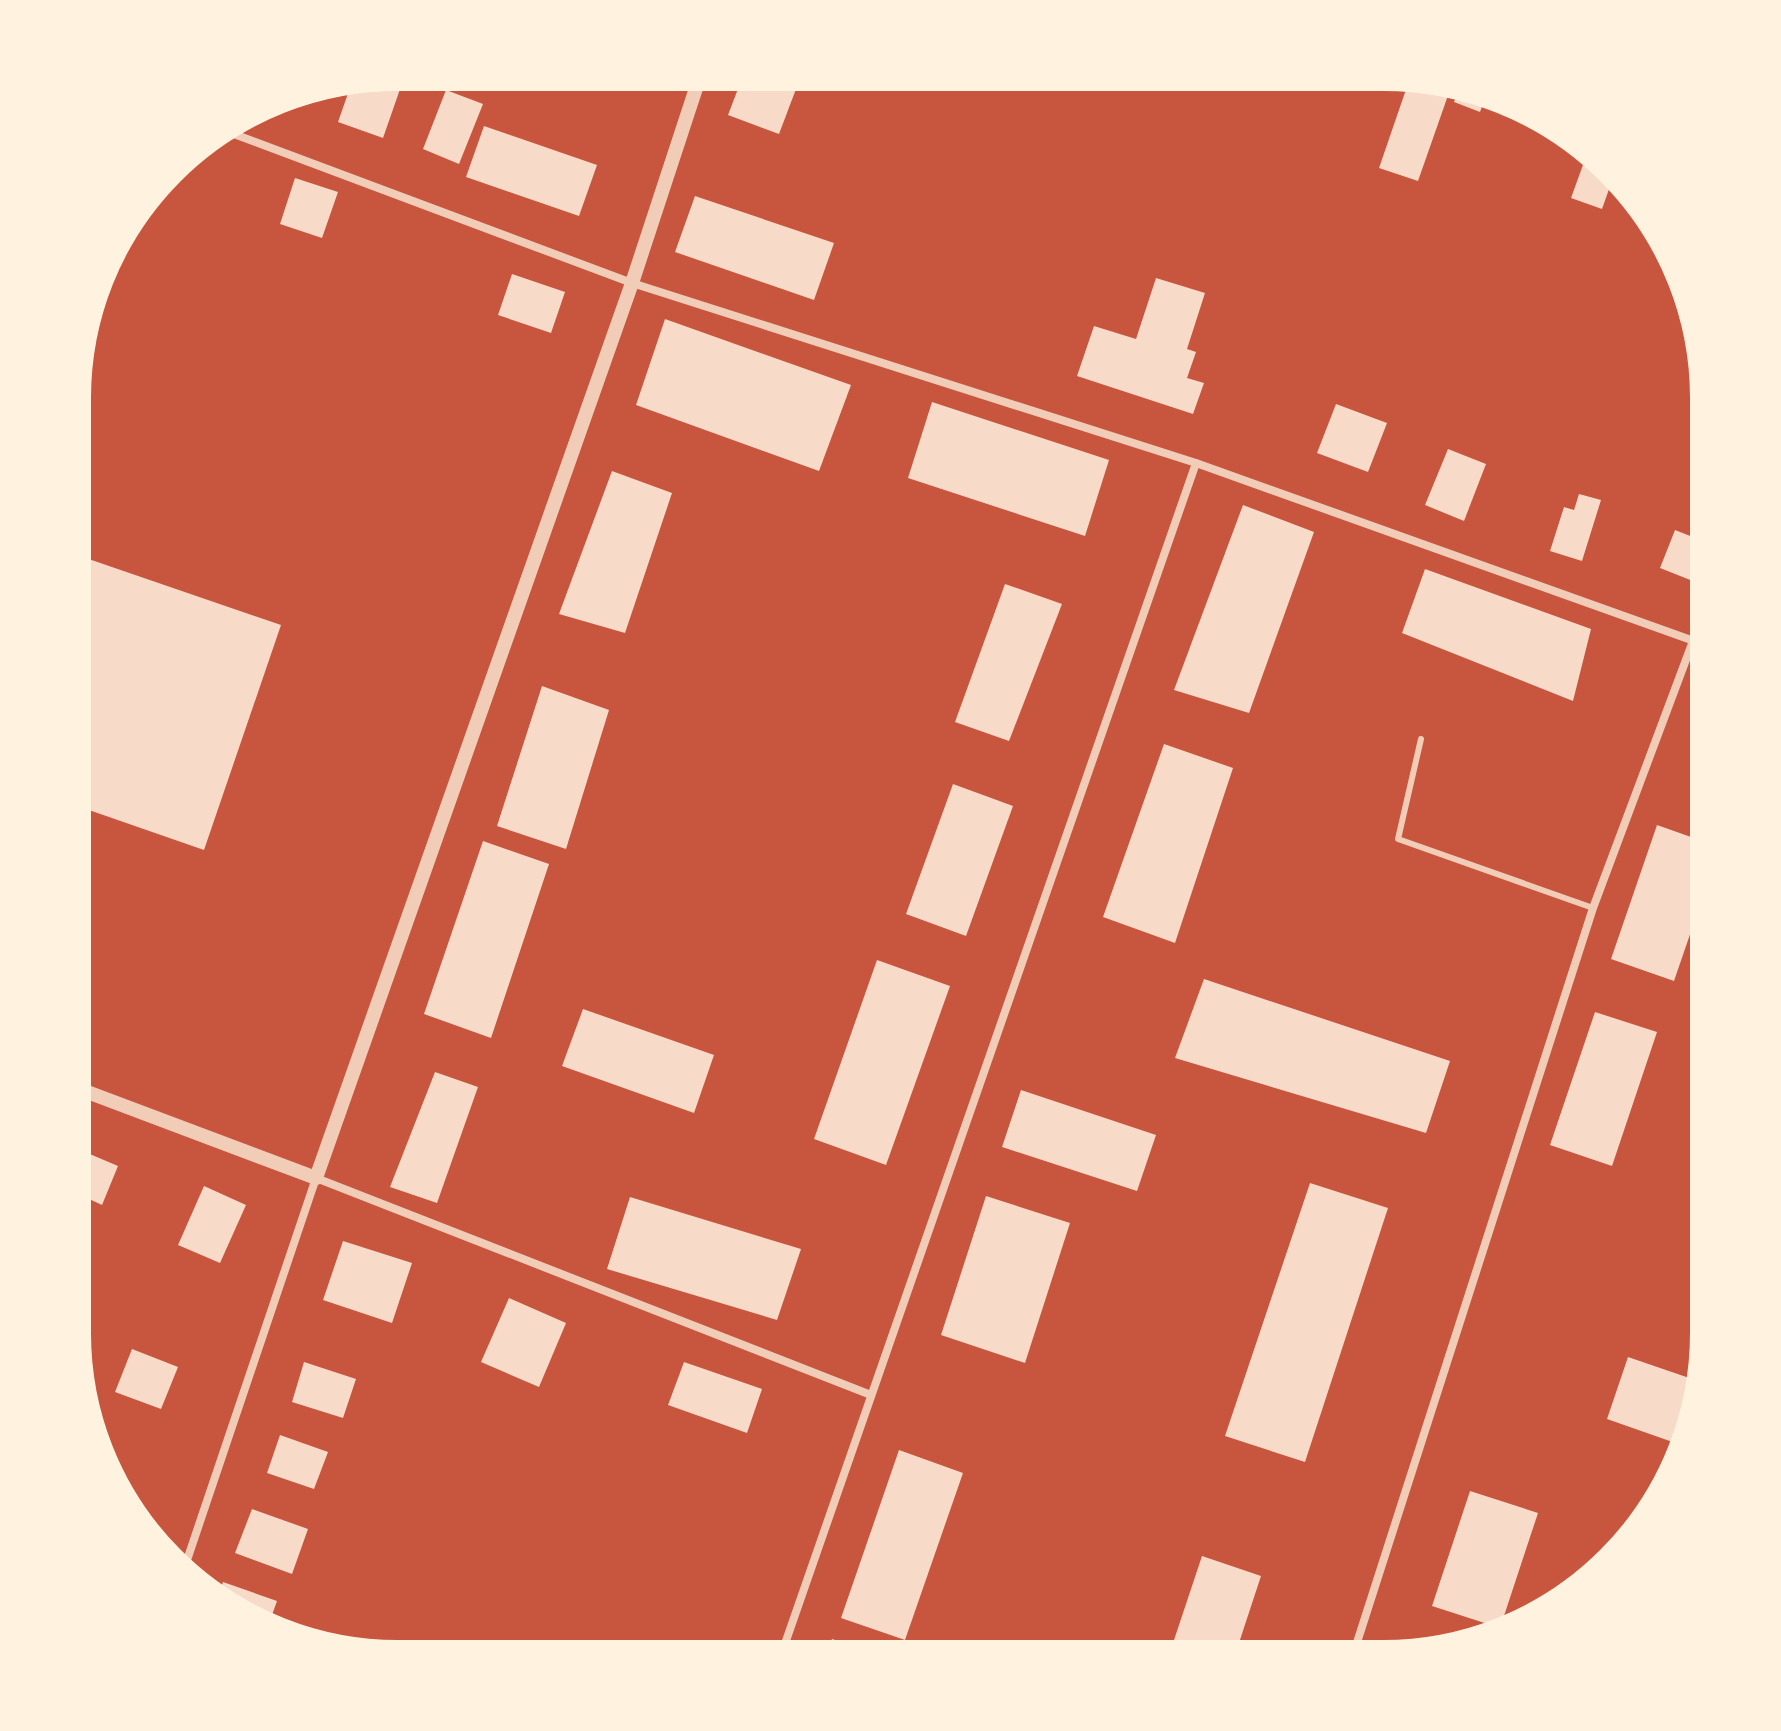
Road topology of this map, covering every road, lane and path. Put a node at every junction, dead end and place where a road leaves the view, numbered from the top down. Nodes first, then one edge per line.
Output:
1 (697, 86) edge
2 (233, 134) edge
3 (632, 283) junction
4 (1196, 463) junction
5 (1693, 641) joint
6 (1421, 739) dead end
7 (1593, 908) junction
8 (86, 1092) edge
9 (316, 1178) junction
10 (871, 1395) junction
11 (186, 1563) edge
12 (784, 1645) edge
13 (1356, 1645) edge

1 - 3 street
2 - 3 street
3 - 4 street
3 - 9 street
4 - 5 street
4 - 10 street
5 - 7 street
6 - 7 lane
7 - 13 street
8 - 9 street
9 - 10 street
9 - 11 street
10 - 12 street

